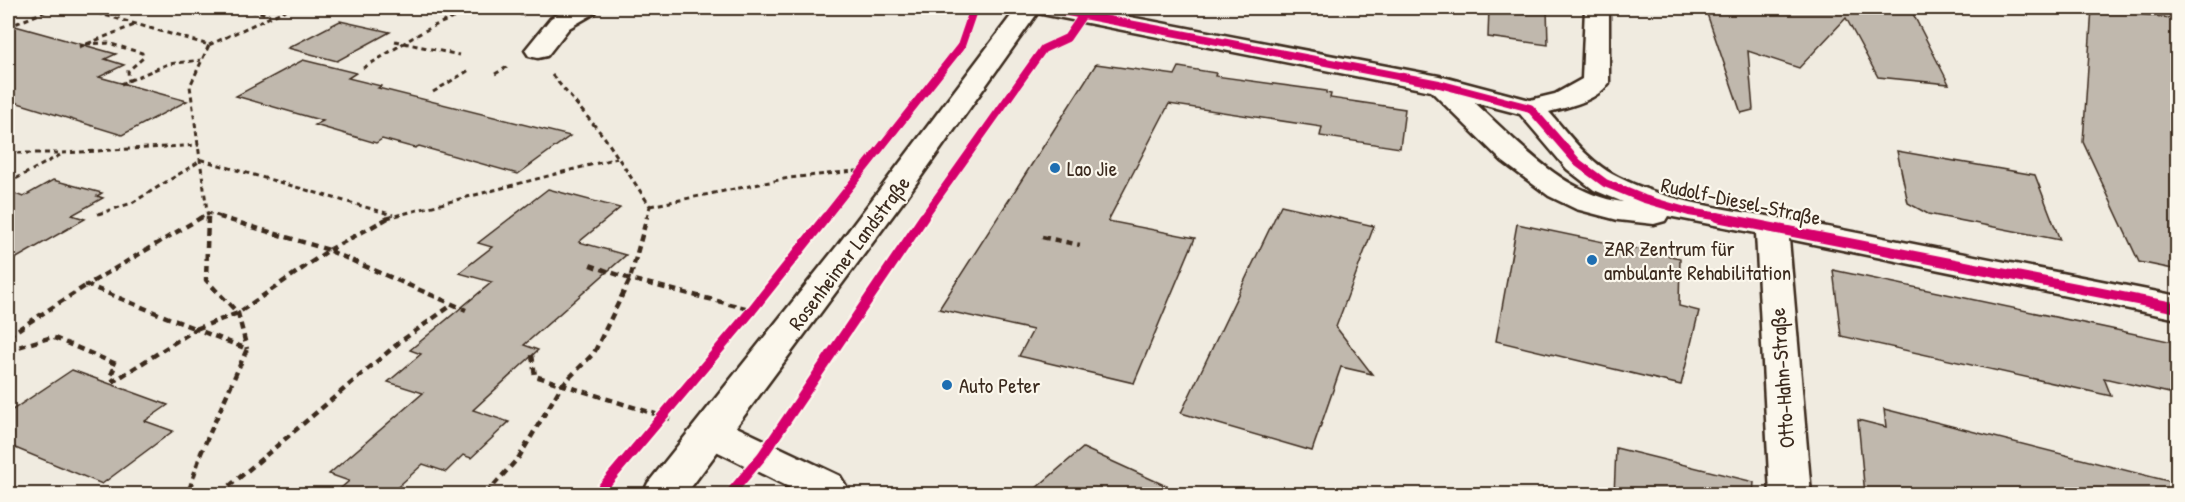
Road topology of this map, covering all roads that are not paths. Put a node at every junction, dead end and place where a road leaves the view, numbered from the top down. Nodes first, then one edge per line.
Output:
1 (586, 8) edge
2 (1029, 8) edge
3 (1047, 8) edge
4 (1597, 8) edge
5 (538, 50) road end
6 (1439, 84) junction
7 (1530, 108) junction
8 (1689, 212) junction
9 (1772, 226) junction
10 (2178, 308) edge
11 (712, 432) junction
12 (663, 495) edge
13 (831, 495) edge
14 (1790, 495) edge

1 - 5 street
2 - 11 street, Rosenheimer Landstraße
3 - 6 street
4 - 7 street
6 - 7 street
6 - 8 street, Rudolf-Diesel-Straße
7 - 8 street, Rudolf-Diesel-Straße
8 - 9 street, Rudolf-Diesel-Straße
9 - 10 street, Rudolf-Diesel-Straße
9 - 14 street, Otto-Hahn-Straße
11 - 12 street, Rosenheimer Landstraße
11 - 13 street

